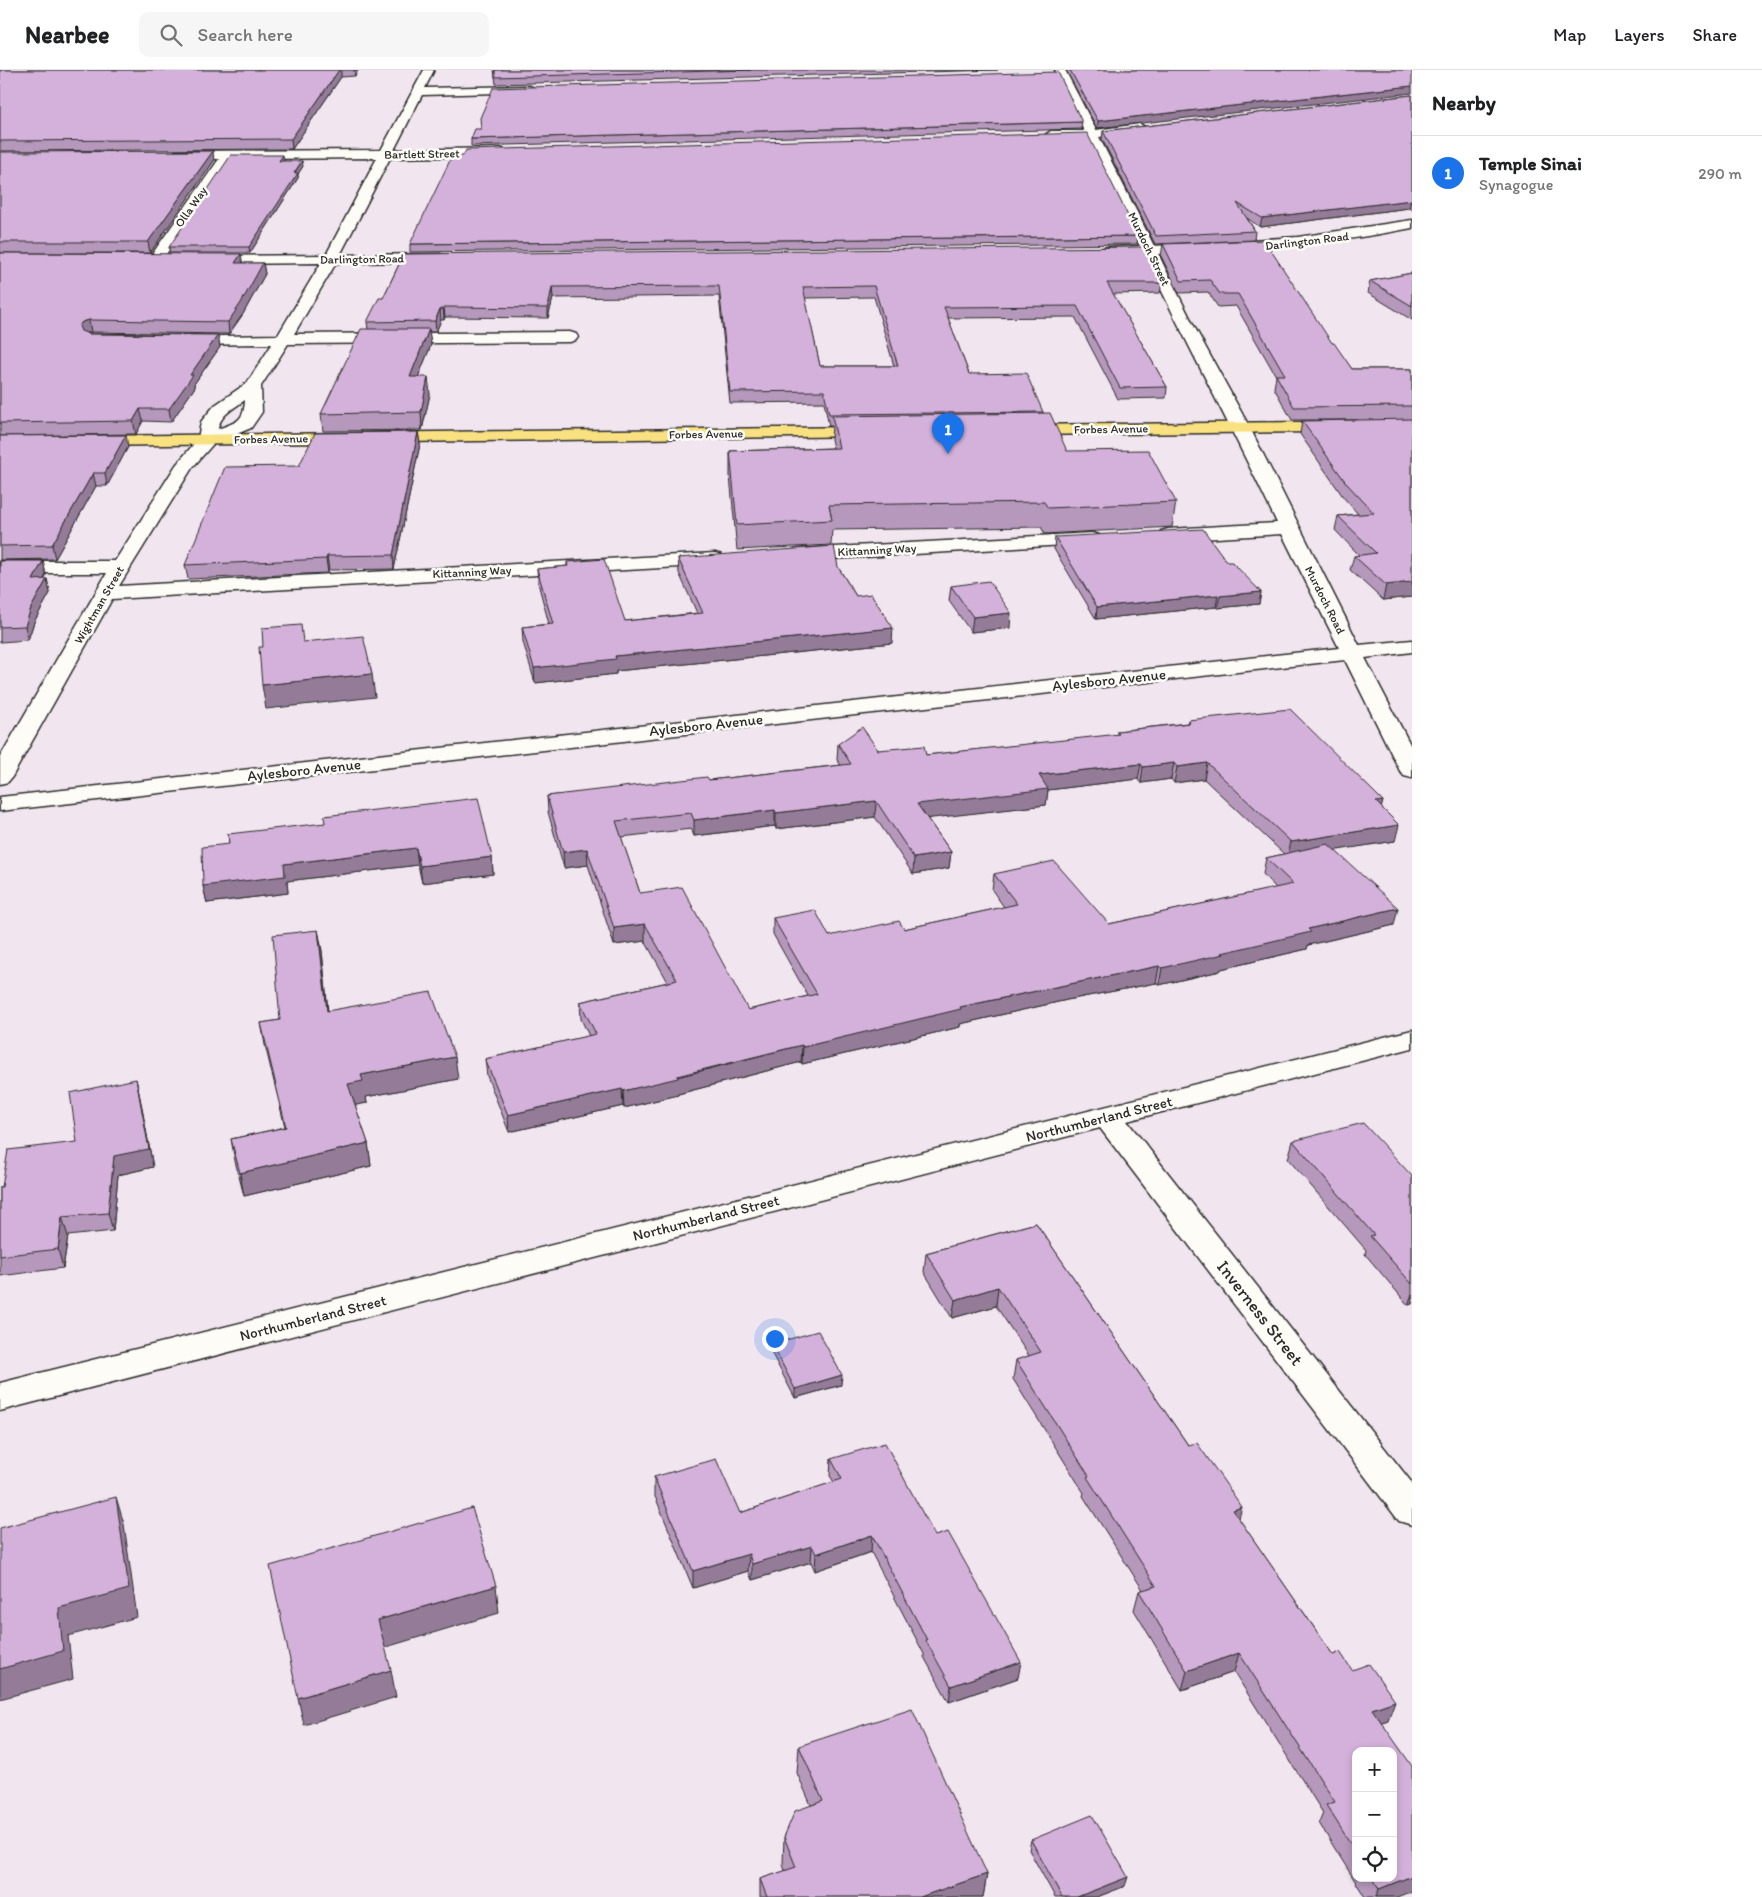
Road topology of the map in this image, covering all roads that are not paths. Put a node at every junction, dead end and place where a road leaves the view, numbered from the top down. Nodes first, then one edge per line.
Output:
1 (429, 70) edge
2 (1061, 72) edge
3 (1048, 74) edge
4 (544, 88) edge
5 (418, 92) junction
6 (1150, 127) edge
7 (1092, 134) junction
8 (1041, 135) edge
9 (509, 152) edge
10 (228, 154) junction
11 (385, 154) junction
12 (159, 155) edge
13 (1412, 224) edge
14 (1150, 250) junction
15 (1096, 251) edge
16 (454, 258) edge
17 (174, 260) edge
18 (193, 260) edge
19 (331, 260) junction
20 (570, 337) dead end
21 (169, 340) edge
22 (284, 340) junction
23 (253, 386) junction
24 (1412, 426) edge
25 (1241, 428) junction
26 (1007, 430) edge
27 (888, 432) edge
28 (207, 440) junction
29 (76, 442) edge
30 (1289, 528) junction
31 (1153, 535) edge
32 (1113, 538) edge
33 (775, 556) edge
34 (735, 558) edge
35 (0, 567) edge
36 (121, 567) junction
37 (105, 592) junction
38 (1412, 646) edge
39 (1352, 653) junction
40 (1412, 771) edge
41 (0, 776) edge
42 (0, 804) edge
43 (1412, 1039) edge
44 (1107, 1117) junction
45 (0, 1397) edge
46 (1412, 1510) edge

1 - 5 street, Wightman Street
2 - 3 street
2 - 7 street, Murdoch Street
4 - 5 street
5 - 11 street, Wightman Street
6 - 7 street
7 - 8 street
7 - 14 street, Murdoch Street
9 - 11 street, Bartlett Street
10 - 11 street, Bartlett Street
10 - 12 street, Bartlett Street
10 - 17 street, Olla Way
11 - 19 street, Wightman Street
13 - 14 street, Darlington Road
14 - 15 street, Darlington Road
14 - 25 street, Murdoch Street
16 - 19 street, Darlington Road
18 - 19 street, Darlington Road
19 - 22 street, Wightman Street
20 - 22 street
21 - 22 street
22 - 23 street, Wightman Street
23 - 28 street, Wightman Street
23 - 28 street, Wightman Street
24 - 25 main road, Forbes Avenue
25 - 26 main road, Forbes Avenue
25 - 30 street, Murdoch Road
27 - 28 main road, Forbes Avenue
28 - 29 main road, Forbes Avenue
28 - 36 street, Wightman Street
30 - 31 street
30 - 39 street, Murdoch Road
32 - 33 street, Kittanning Way
34 - 37 street, Kittanning Way
35 - 36 street
36 - 37 street, Wightman Street
37 - 41 street, Wightman Street
38 - 39 street, Aylesboro Avenue
39 - 40 street, Murdoch Road
39 - 42 street, Aylesboro Avenue
43 - 44 street, Northumberland Street
44 - 45 street, Northumberland Street
44 - 46 street, Inverness Street

